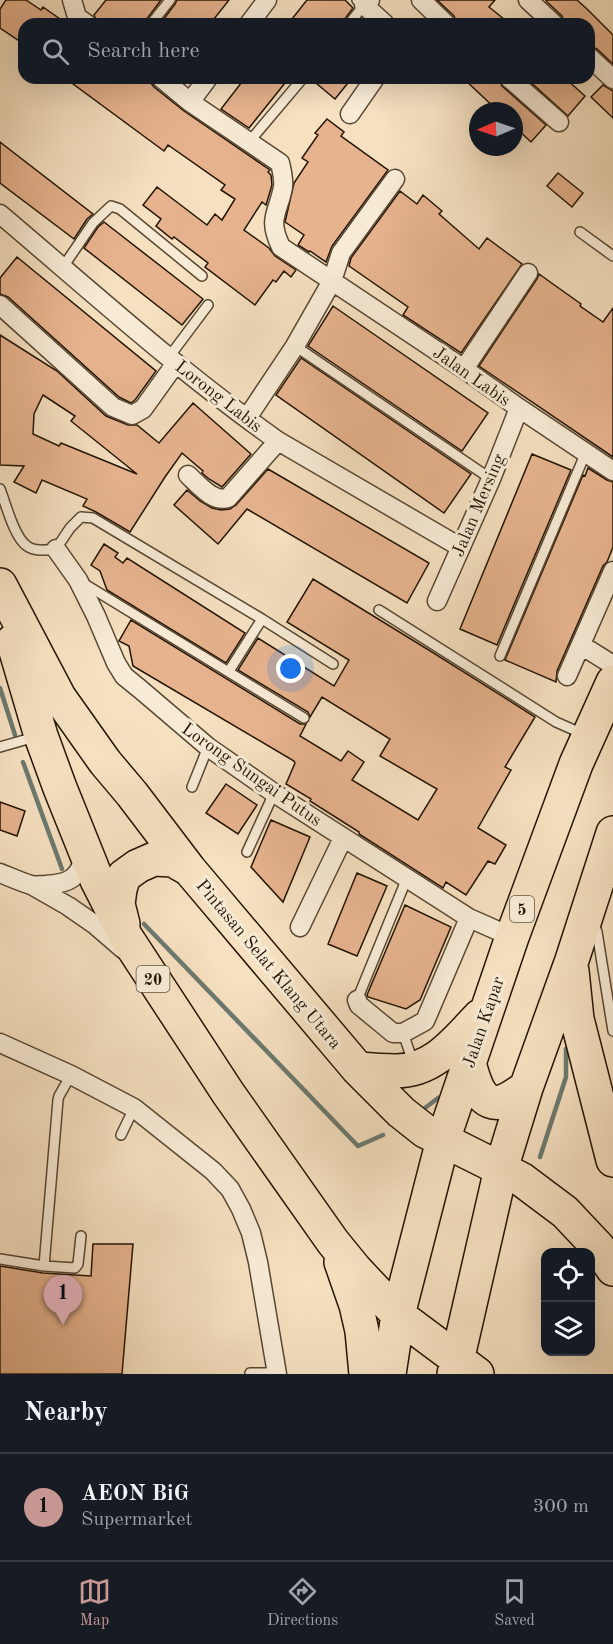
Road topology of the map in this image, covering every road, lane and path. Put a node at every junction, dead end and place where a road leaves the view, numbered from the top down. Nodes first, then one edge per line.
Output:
1 (72, 0) edge
2 (170, 0) edge
3 (267, 0) edge
4 (422, 0) edge
5 (528, 0) edge
6 (364, 2) edge
7 (81, 18) edge
8 (156, 18) edge
9 (254, 18) edge
10 (353, 18) edge
11 (380, 18) edge
12 (440, 18) edge
13 (548, 18) edge
14 (595, 63) edge
15 (613, 80) edge
16 (168, 84) edge
17 (204, 84) edge
18 (298, 84) edge
19 (371, 84) edge
20 (516, 84) edge
21 (190, 102) junction
22 (350, 114) dead end
23 (560, 122) dead end
24 (249, 142) junction
25 (395, 179) dead end
26 (0, 214) edge
27 (580, 232) dead end
28 (613, 256) edge
29 (63, 267) junction
30 (528, 273) dead end
31 (202, 276) dead end
32 (332, 281) junction
33 (0, 305) edge
34 (208, 305) dead end
35 (295, 346) junction
36 (172, 360) junction
37 (464, 369) junction
38 (519, 408) junction
39 (247, 418) junction
40 (278, 441) junction
41 (586, 452) junction
42 (613, 471) edge
43 (188, 475) dead end
44 (491, 479) junction
45 (0, 489) edge
46 (460, 547) junction
47 (56, 549) junction
48 (613, 571) edge
49 (78, 580) junction
50 (0, 585) edge
51 (0, 595) edge
52 (437, 601) dead end
53 (379, 610) dead end
54 (262, 620) junction
55 (581, 645) junction
56 (500, 656) dead end
57 (333, 664) dead end
58 (613, 664) edge
59 (229, 671) junction
60 (567, 676) dead end
61 (613, 682) edge
62 (304, 718) dead end
63 (40, 736) junction
64 (588, 736) junction
65 (0, 747) edge
66 (208, 747) junction
67 (192, 787) dead end
68 (274, 793) junction
69 (132, 794) junction
70 (343, 838) junction
71 (83, 845) junction
72 (247, 852) dead end
73 (610, 853) edge
74 (189, 869) junction
75 (0, 873) edge
76 (407, 878) junction
77 (33, 886) junction
78 (588, 910) junction
79 (469, 918) junction
80 (300, 927) dead end
81 (126, 937) junction
82 (512, 937) junction
83 (572, 960) junction
84 (149, 972) junction
85 (357, 1000) joint
86 (487, 1009) junction
87 (613, 1032) edge
88 (403, 1033) junction
89 (0, 1043) edge
90 (469, 1063) junction
91 (358, 1069) junction
92 (415, 1069) junction
93 (71, 1075) junction
94 (526, 1088) junction
95 (134, 1108) junction
96 (121, 1135) dead end
97 (443, 1140) junction
98 (613, 1160) edge
99 (501, 1169) junction
100 (81, 1236) dead end
101 (333, 1242) junction
102 (0, 1259) edge
103 (44, 1266) junction
104 (613, 1269) edge
105 (398, 1315) junction
106 (463, 1368) edge
107 (250, 1373) edge
108 (277, 1373) edge
109 (366, 1374) edge
110 (389, 1374) edge

1 - 7 street
2 - 8 lane
3 - 9 street
4 - 12 street
5 - 13 street
6 - 10 lane
6 - 11 street
14 - 15 street
16 - 21 street, Jalan Labis
17 - 21 street
18 - 24 lane
19 - 22 street
20 - 23 street
21 - 24 street, Jalan Labis
24 - 32 street, Jalan Labis
25 - 32 street
26 - 29 street, Lorong Labis
27 - 28 lane
29 - 31 lane
29 - 36 street, Lorong Labis
30 - 37 street
32 - 35 street
32 - 37 street, Jalan Labis
33 - 36 street
34 - 36 lane
35 - 39 street
35 - 44 lane
36 - 39 street, Lorong Labis
37 - 38 street, Jalan Labis
38 - 41 street, Jalan Labis
38 - 44 street, Jalan Mersing
39 - 40 street, Lorong Labis
40 - 43 street
40 - 46 street, Lorong Labis
41 - 42 street, Jalan Labis
41 - 56 lane
44 - 46 street, Jalan Mersing
45 - 47 lane
46 - 52 street, Jalan Mersing
47 - 49 street, Lorong Sungai Putus
47 - 54 lane
48 - 55 street
49 - 59 lane
49 - 66 street, Lorong Sungai Putus
50 - 69 highway, Pintasan Selat Klang Utara
51 - 63 highway, 20
53 - 64 lane
54 - 57 lane
54 - 59 lane
55 - 58 street
55 - 60 street
59 - 62 lane
61 - 64 highway, Jalan Kapar / 5
63 - 65 lane
63 - 71 highway, 20
64 - 82 highway, Jalan Kapar / 5
66 - 67 lane
66 - 68 street, Lorong Sungai Putus
68 - 70 street, Lorong Sungai Putus
68 - 72 lane
69 - 71 highway
69 - 74 highway, Pintasan Selat Klang Utara
70 - 76 street, Lorong Sungai Putus
70 - 80 street
71 - 77 street
71 - 81 highway, 20
73 - 78 highway
74 - 81 highway
74 - 91 highway, Pintasan Selat Klang Utara
75 - 77 street
76 - 79 street, Lorong Sungai Putus
76 - 85 lane
77 - 84 street
78 - 83 highway
78 - 87 lane
79 - 82 street, Lorong Sungai Putus
79 - 88 street
81 - 84 highway, 20
82 - 86 highway, Jalan Kapar / 5
83 - 94 highway
83 - 98 highway
84 - 101 highway, 20
85 - 88 street
86 - 90 highway, Jalan Kapar / 5
86 - 92 highway
88 - 92 lane
89 - 93 street
90 - 94 highway
90 - 97 highway, Jalan Kapar / 5
91 - 92 highway
91 - 97 highway, Pintasan Selat Klang Utara
93 - 95 street
93 - 103 lane
94 - 99 highway
95 - 96 lane
95 - 108 street
97 - 99 highway, Pintasan Selat Klang Utara
97 - 105 highway, Jalan Kapar / 5
99 - 104 highway, Pintasan Selat Klang Utara
99 - 106 highway
100 - 103 lane
101 - 105 highway, 20
101 - 109 highway
102 - 103 lane
105 - 106 highway, 20
105 - 110 highway, Jalan Kapar / 5
107 - 108 lane

